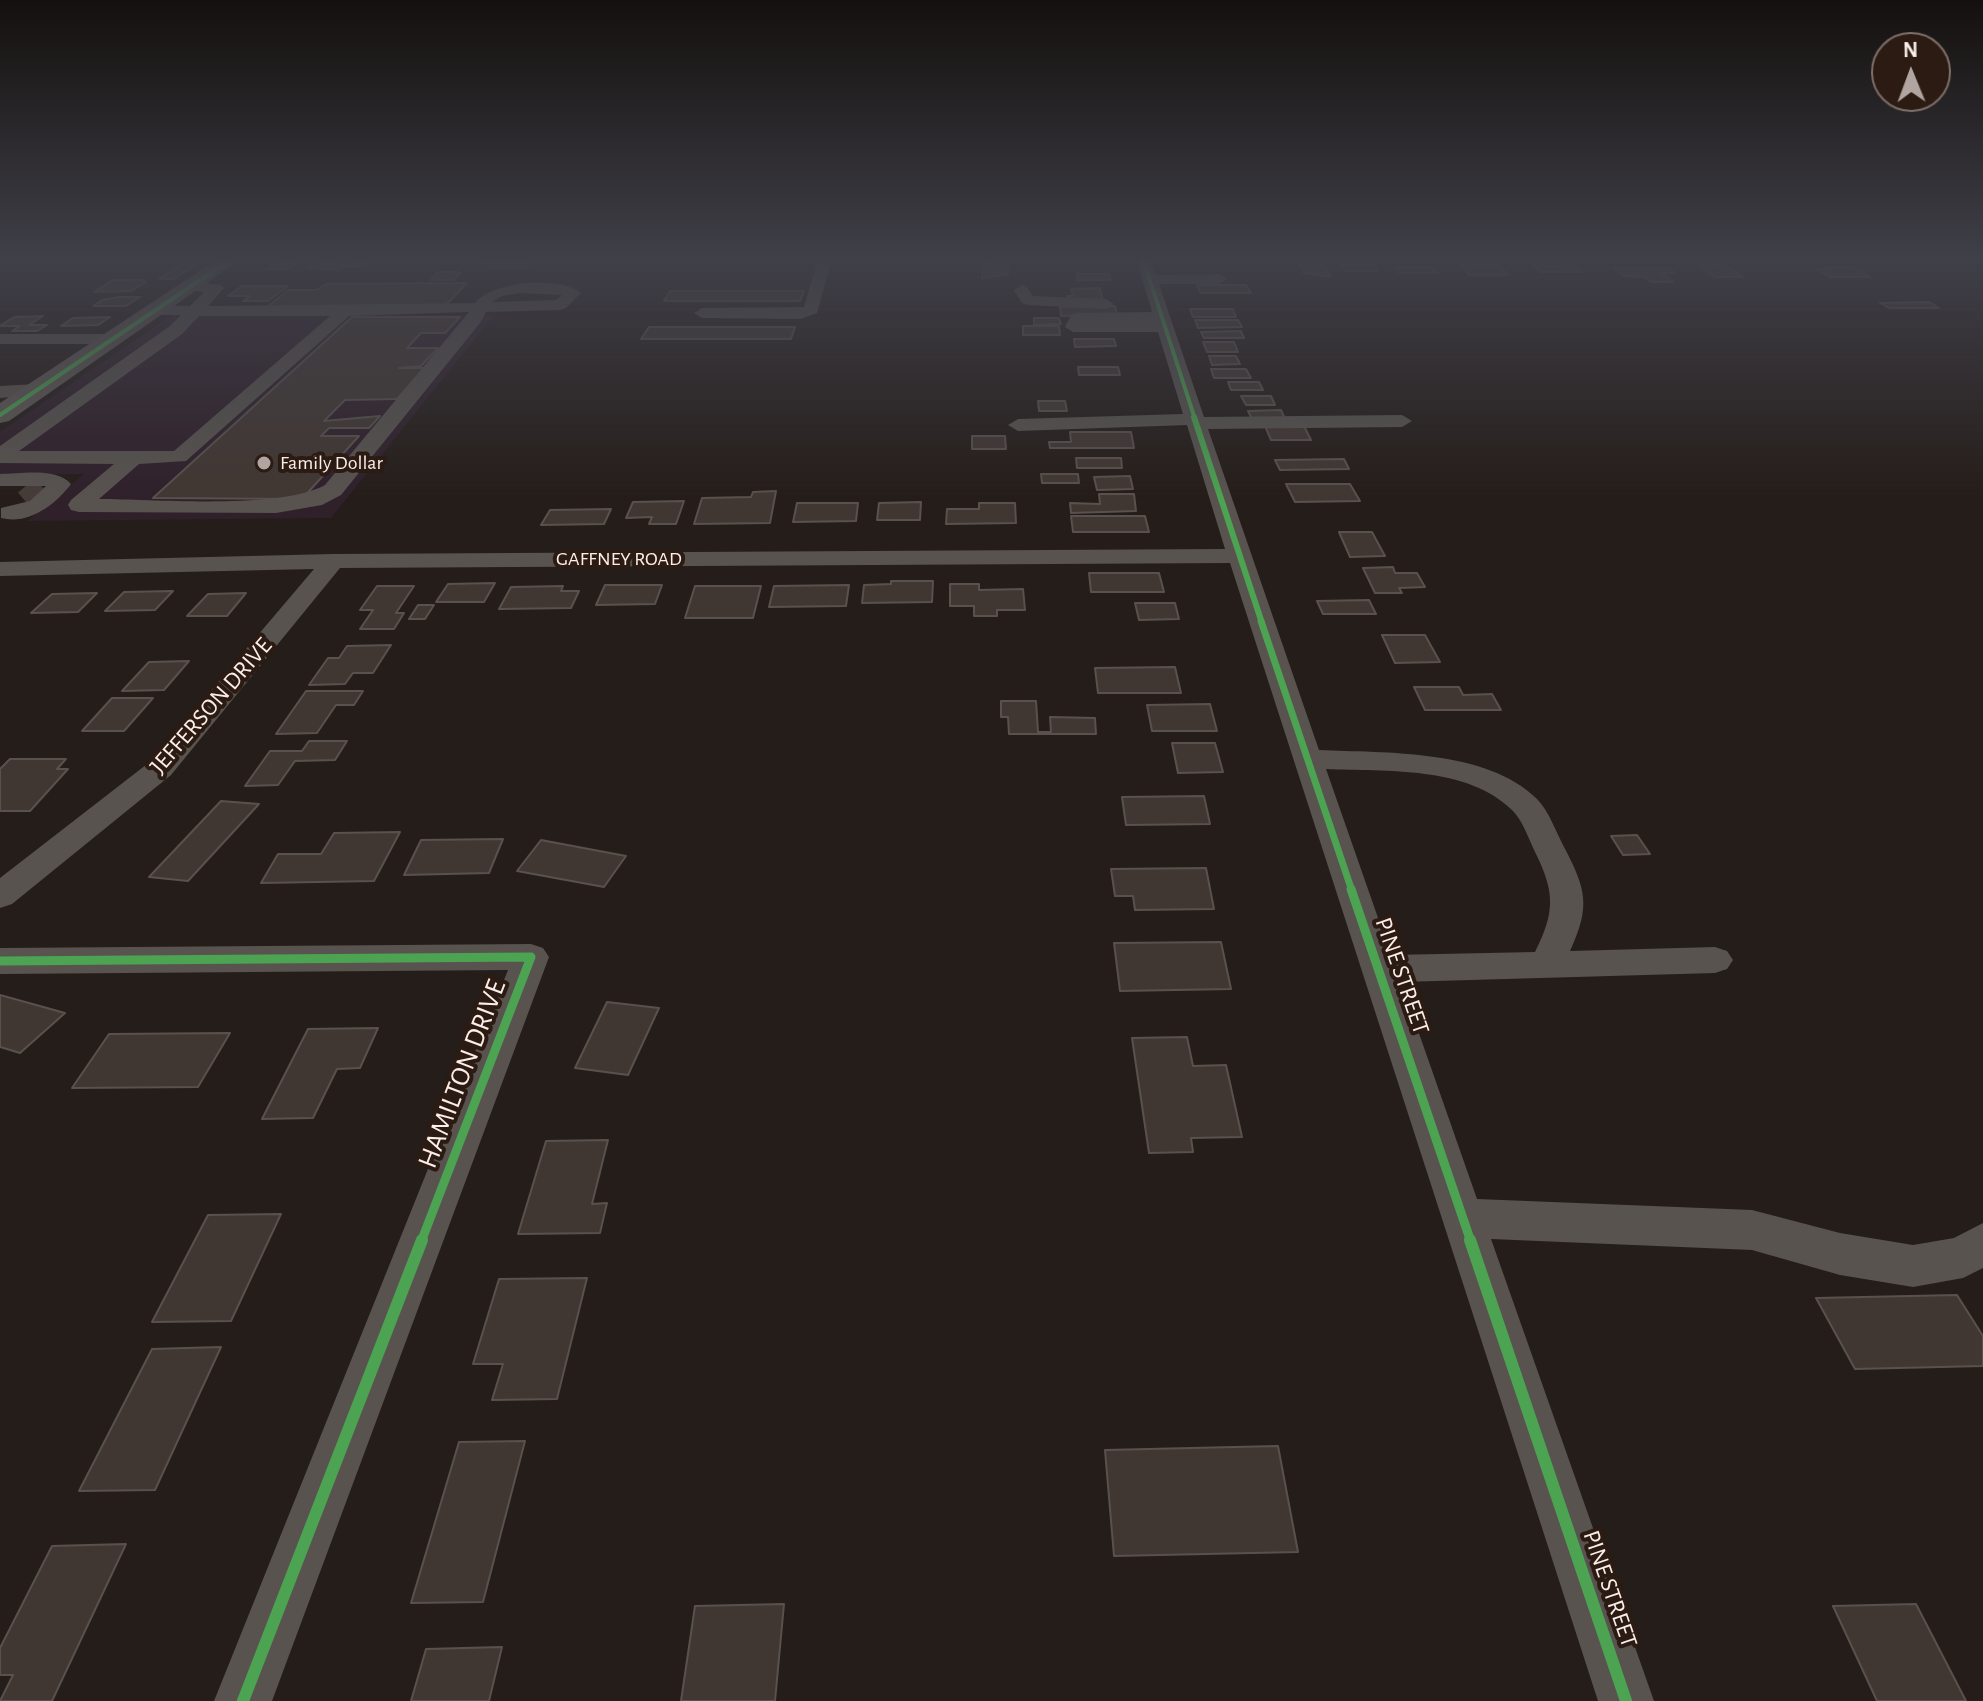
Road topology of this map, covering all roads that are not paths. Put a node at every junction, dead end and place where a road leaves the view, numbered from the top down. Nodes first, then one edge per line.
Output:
1 (110, 341) edge
2 (160, 341) edge
3 (311, 341) edge
4 (456, 341) edge
5 (1169, 341) edge
6 (37, 390) junction
7 (0, 392) edge
8 (0, 415) edge
9 (1195, 421) junction
10 (1402, 421) dead end
11 (1018, 425) dead end
12 (0, 456) edge
13 (179, 457) junction
14 (134, 458) junction
15 (0, 480) edge
16 (26, 500) edge
17 (126, 506) junction
18 (1239, 556) junction
19 (333, 561) junction
20 (0, 569) edge
21 (1308, 759) junction
22 (0, 896) edge
23 (1715, 960) dead end
24 (0, 961) edge
25 (1546, 964) junction
26 (1379, 969) junction
27 (1463, 1218) junction
28 (1983, 1243) edge
29 (243, 1701) edge
30 (1626, 1701) edge

1 - 6 highway
2 - 12 street
3 - 13 street
4 - 17 street
5 - 9 street, PINE STREET
6 - 7 street
6 - 8 highway
9 - 10 street
9 - 11 street
9 - 18 street, PINE STREET
12 - 14 street
13 - 14 street
13 - 17 street
14 - 17 street
15 - 16 street
18 - 19 street, GAFFNEY ROAD
18 - 21 street, PINE STREET
19 - 20 street, GAFFNEY ROAD
19 - 22 street, JEFFERSON DRIVE
21 - 25 street
21 - 26 street, PINE STREET
23 - 25 street
24 - 29 street, HAMILTON DRIVE
25 - 26 street
26 - 27 street, PINE STREET
27 - 28 street
27 - 30 street, PINE STREET

